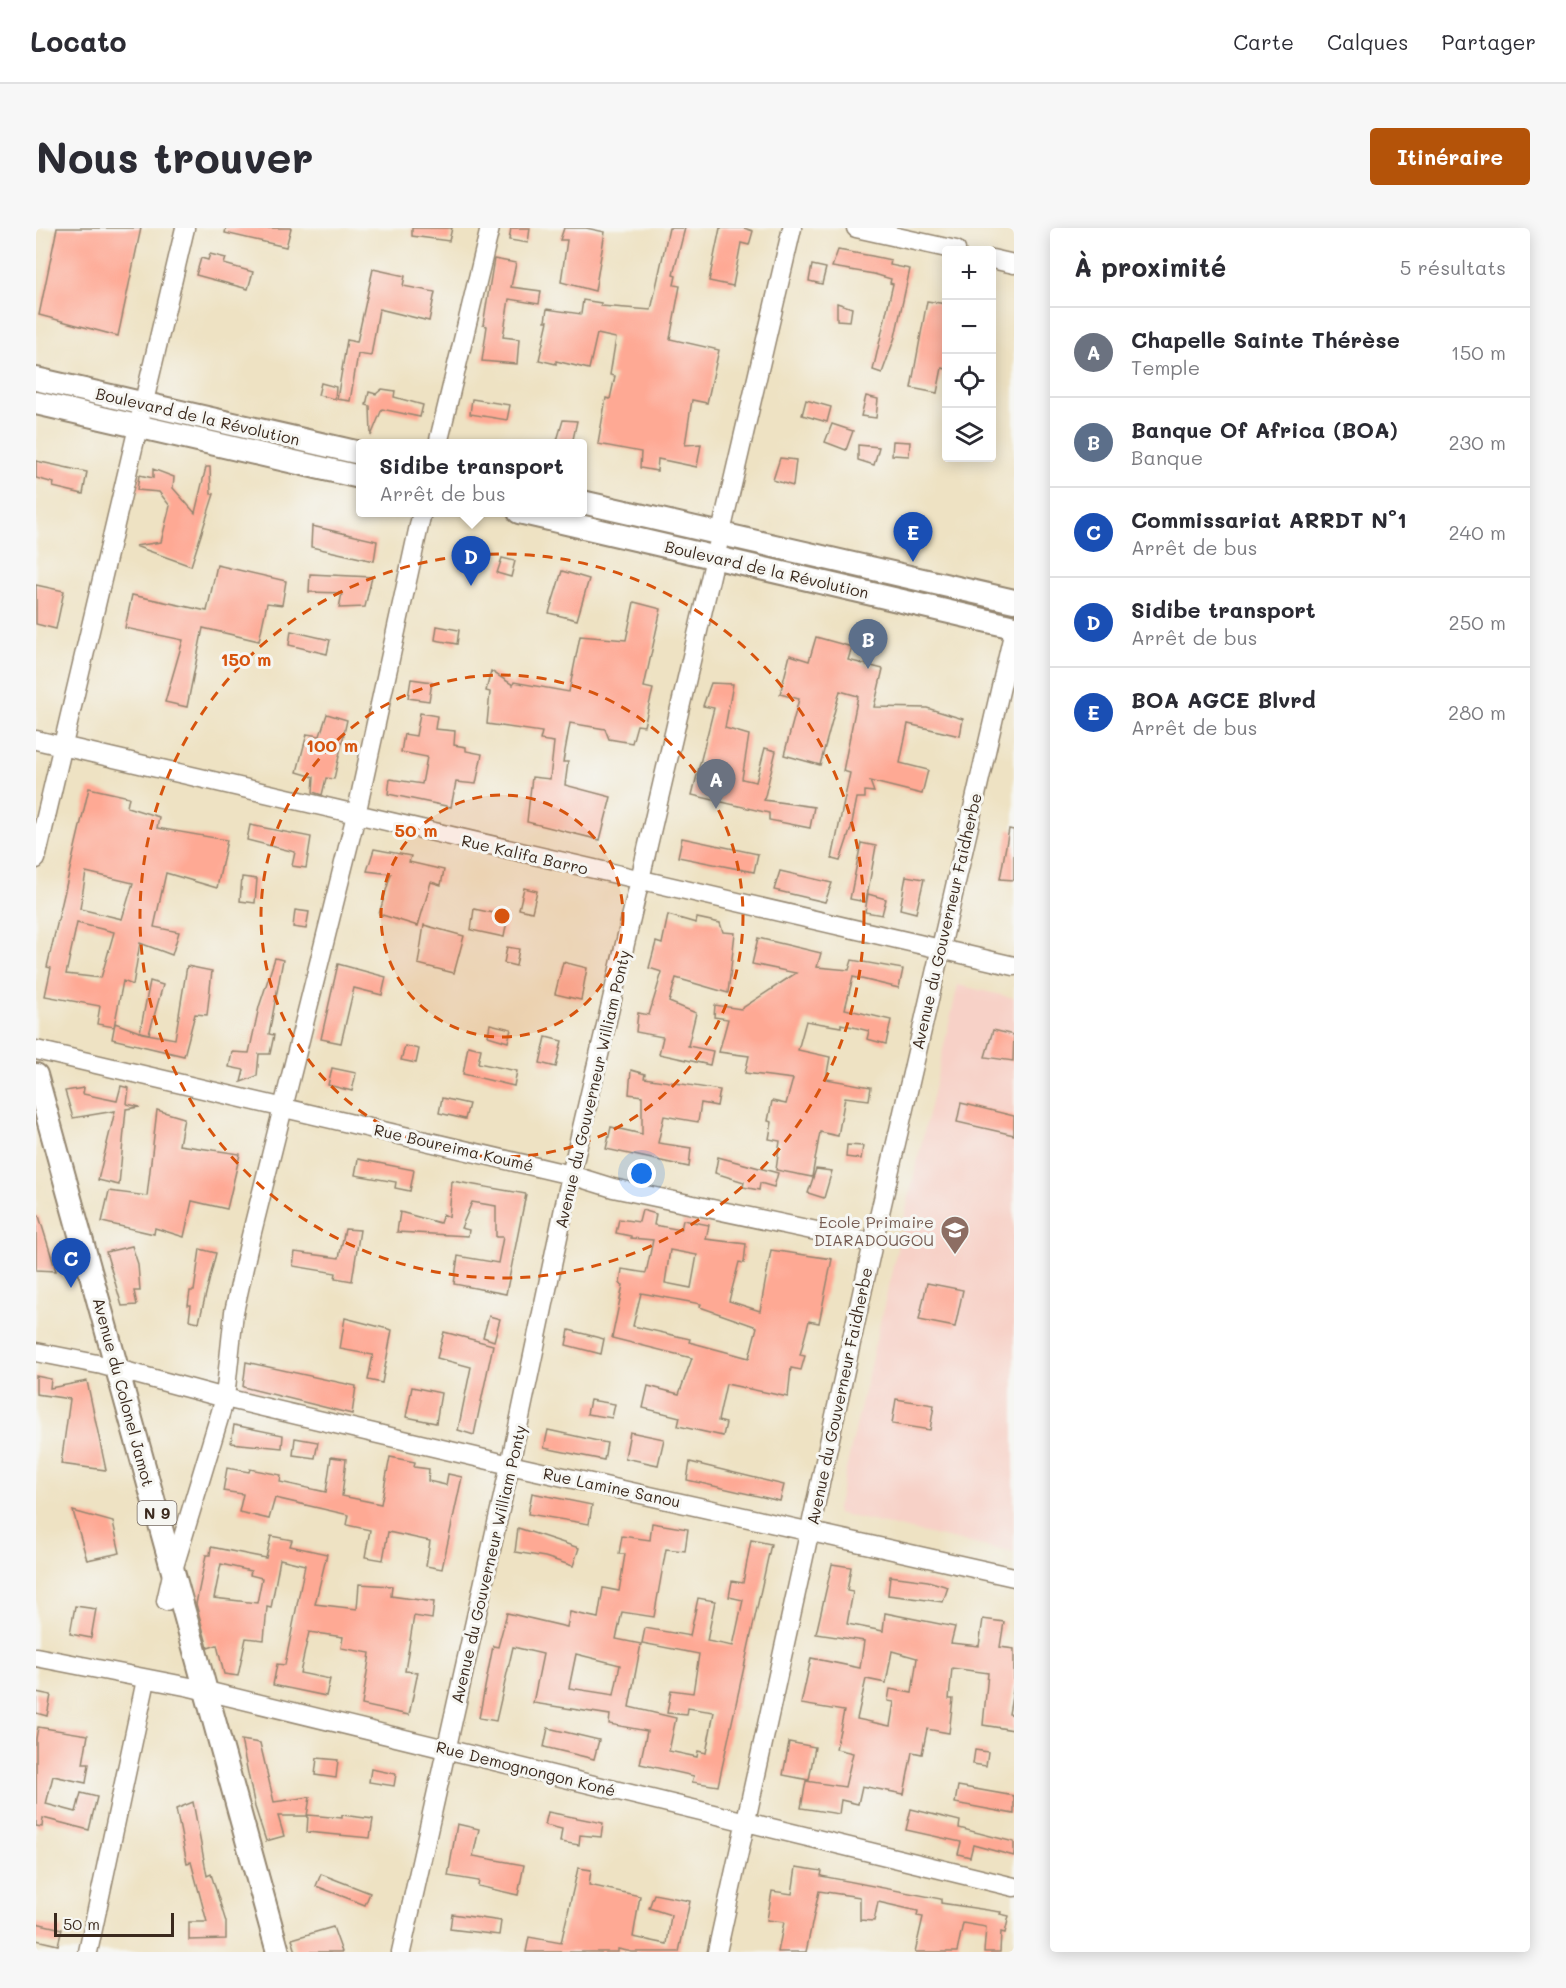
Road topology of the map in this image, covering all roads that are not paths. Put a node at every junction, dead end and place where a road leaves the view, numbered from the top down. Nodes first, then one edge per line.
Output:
1 (185, 228) edge
2 (490, 228) edge
3 (792, 228) edge
4 (856, 228) edge
5 (942, 247) edge
6 (996, 260) edge
7 (1014, 264) edge
8 (36, 379) edge
9 (36, 403) edge
10 (143, 404) junction
11 (136, 426) junction
12 (439, 439) edge
13 (356, 452) edge
14 (356, 476) edge
15 (587, 503) edge
16 (421, 517) edge
17 (537, 517) edge
18 (720, 533) junction
19 (715, 557) junction
20 (1014, 601) edge
21 (1014, 628) edge
22 (36, 740) edge
23 (64, 748) junction
24 (356, 815) junction
25 (36, 859) edge
26 (640, 881) junction
27 (939, 948) junction
28 (1014, 966) edge
29 (36, 1050) edge
30 (36, 1075) edge
31 (281, 1106) junction
32 (36, 1124) edge
33 (572, 1175) junction
34 (873, 1244) junction
35 (36, 1352) edge
36 (110, 1367) junction
37 (225, 1398) junction
38 (510, 1465) junction
39 (810, 1530) junction
40 (173, 1570) junction
41 (1014, 1577) edge
42 (166, 1601) junction
43 (36, 1657) edge
44 (146, 1680) junction
45 (198, 1689) junction
46 (447, 1748) junction
47 (746, 1822) junction
48 (1014, 1887) edge
49 (88, 1952) edge
50 (263, 1952) edge
51 (278, 1952) edge
52 (401, 1952) edge
53 (717, 1952) edge

1 - 10 street
2 - 12 street
3 - 18 street, Avenue du Gouverneur William Ponty
4 - 5 street
6 - 7 street
8 - 10 main road, Boulevard de la Révolution
9 - 11 main road, Boulevard de la Révolution
10 - 11 street
10 - 13 main road, Boulevard de la Révolution
11 - 14 main road, Boulevard de la Révolution
11 - 23 street
15 - 18 main road, Boulevard de la Révolution
16 - 24 street
17 - 19 main road, Boulevard de la Révolution
18 - 19 street, Avenue du Gouverneur William Ponty
18 - 20 main road, Boulevard de la Révolution
19 - 21 main road, Boulevard de la Révolution
19 - 26 street, Avenue du Gouverneur William Ponty
21 - 27 street, Avenue du Gouverneur Faidherbe
22 - 23 street, Rue Kalifa Barro
23 - 24 street, Rue Kalifa Barro
23 - 25 street
24 - 26 street, Rue Kalifa Barro
24 - 31 street
26 - 27 street, Rue Kalifa Barro
26 - 33 street, Avenue du Gouverneur William Ponty
27 - 28 street, Rue Kalifa Barro
27 - 34 street, Avenue du Gouverneur Faidherbe
29 - 31 street, Rue Boureima Koumé
30 - 36 main road, Avenue du Colonel Jamot / N 9
31 - 33 street, Rue Boureima Koumé
31 - 37 street
32 - 36 main road, Avenue du Colonel Jamot / N 9
33 - 34 street, Rue Boureima Koumé
33 - 38 street, Avenue du Gouverneur William Ponty
34 - 39 street, Avenue du Gouverneur Faidherbe
35 - 36 street, Rue Lamine Sanou
36 - 37 street, Rue Lamine Sanou
36 - 40 main road, Avenue du Colonel Jamot / N 9
36 - 42 main road, Avenue du Colonel Jamot / N 9
37 - 38 street, Rue Lamine Sanou
37 - 40 street
38 - 39 street, Rue Lamine Sanou
38 - 46 street, Avenue du Gouverneur William Ponty
39 - 41 street, Rue Lamine Sanou
39 - 47 street, Avenue du Gouverneur Faidherbe
40 - 42 street
40 - 45 main road, Avenue du Colonel Jamot / N 9
42 - 45 main road, Avenue du Colonel Jamot / N 9
43 - 44 street, Rue Demognongon Koné
44 - 45 street, Rue Demognongon Koné
44 - 49 street
45 - 46 street, Rue Demognongon Koné
45 - 50 main road, Avenue du Colonel Jamot / N 9
45 - 51 main road, Avenue du Colonel Jamot / N 9
46 - 47 street, Rue Demognongon Koné
46 - 52 street, Avenue du Gouverneur William Ponty
47 - 48 street, Rue Demognongon Koné
47 - 53 street, Avenue du Gouverneur Faidherbe

